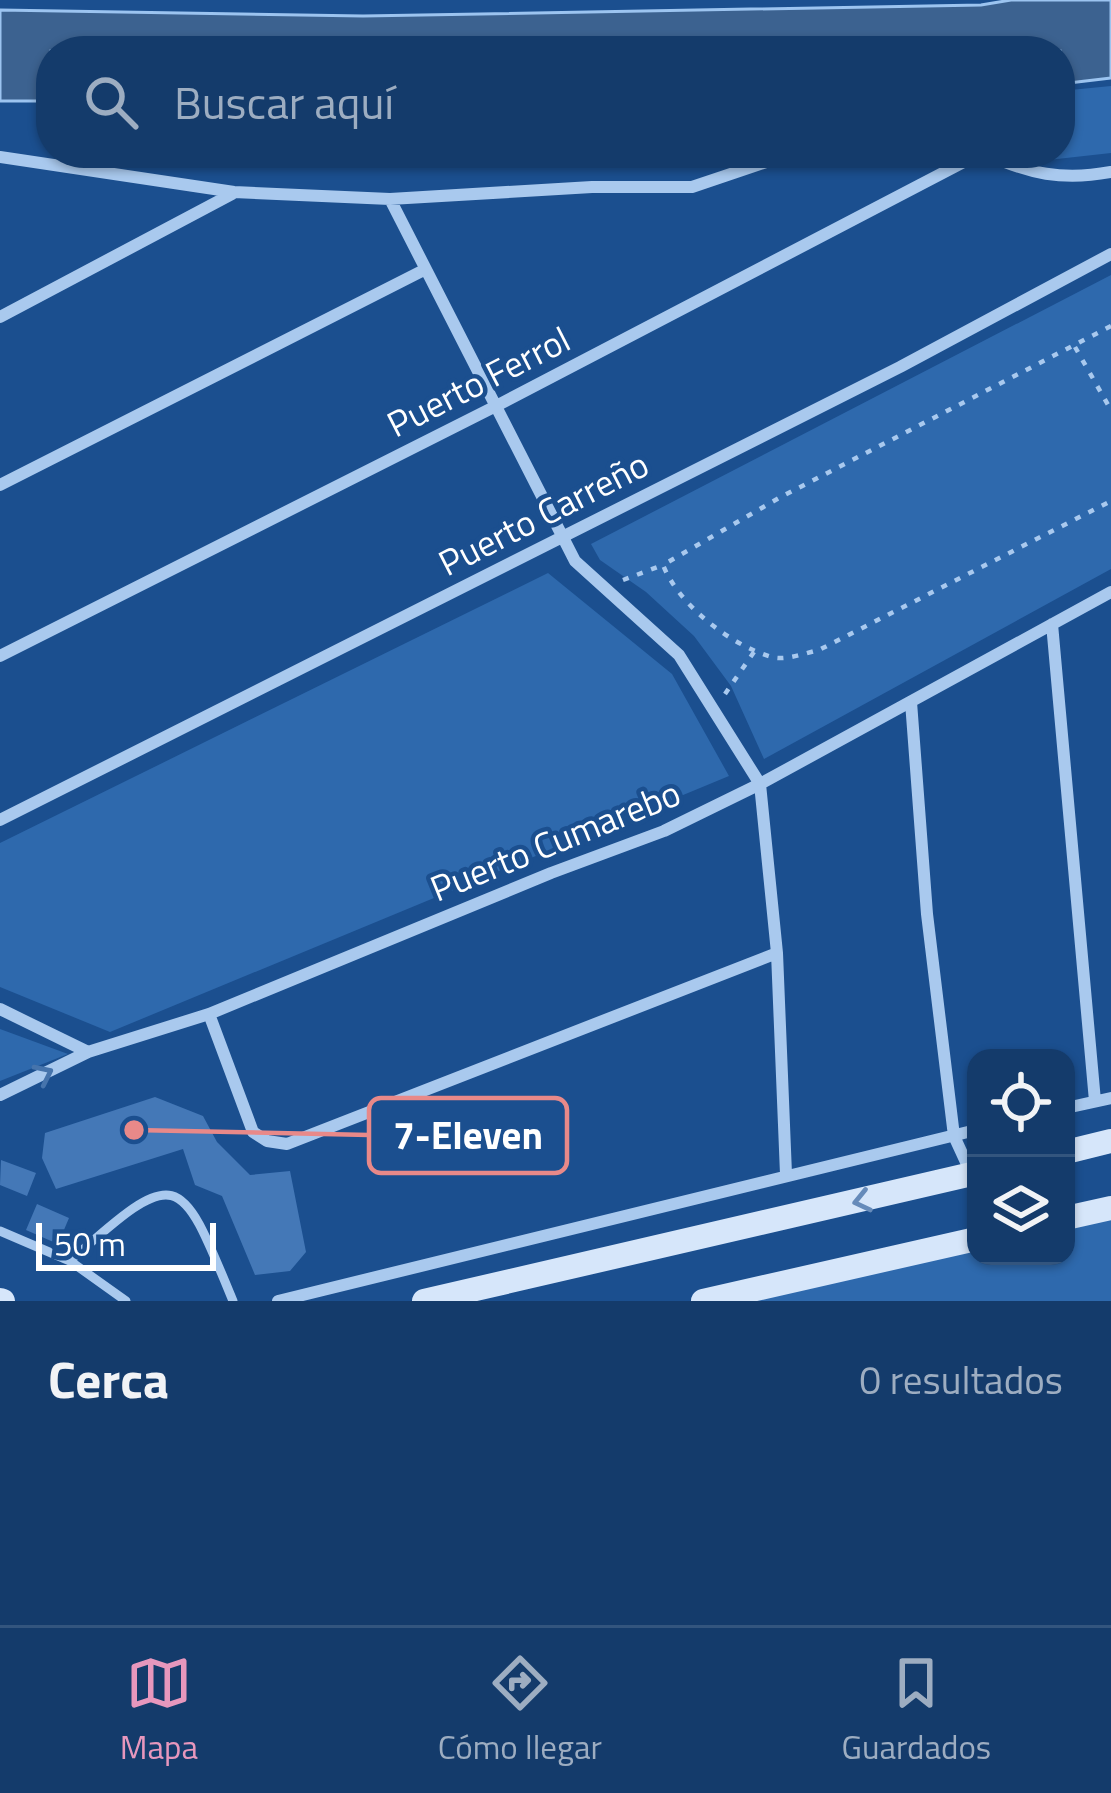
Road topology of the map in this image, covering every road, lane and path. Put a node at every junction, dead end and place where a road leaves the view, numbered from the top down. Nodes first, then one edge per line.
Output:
1 (0, 157) edge
2 (36, 162) edge
3 (74, 168) edge
4 (750, 168) edge
5 (954, 168) edge
6 (1015, 168) edge
7 (1111, 172) edge
8 (234, 192) junction
9 (390, 199) junction
10 (1111, 254) edge
11 (424, 271) junction
12 (0, 317) edge
13 (1111, 326) edge
14 (1073, 345) junction
15 (497, 405) junction
16 (1111, 410) edge
17 (0, 485) edge
18 (1111, 501) edge
19 (562, 536) junction
20 (663, 565) junction
21 (601, 588) junction
22 (1111, 592) edge
23 (1052, 624) junction
24 (756, 650) junction
25 (0, 656) edge
26 (911, 702) junction
27 (715, 709) junction
28 (760, 784) junction
29 (0, 820) edge
30 (776, 953) junction
31 (0, 1009) edge
32 (209, 1014) junction
33 (88, 1052) junction
34 (0, 1095) edge
35 (1111, 1098) edge
36 (1095, 1101) junction
37 (1075, 1106) edge
38 (967, 1132) edge
39 (954, 1136) junction
40 (1101, 1143) edge
41 (1075, 1159) edge
42 (967, 1161) edge
43 (786, 1174) junction
44 (967, 1177) edge
45 (0, 1231) edge
46 (967, 1241) edge
47 (70, 1261) junction
48 (108, 1287) junction
49 (108, 1301) edge
50 (126, 1301) edge
51 (233, 1301) edge
52 (278, 1301) edge
53 (424, 1301) edge
54 (703, 1301) edge

1 - 2 street
3 - 8 street
4 - 9 street
5 - 15 street, Puerto Ferrol
6 - 7 street
8 - 9 street
8 - 12 street
9 - 11 street
10 - 19 street, Puerto Carreño
11 - 15 street
11 - 17 street
13 - 14 path
14 - 16 path
14 - 20 path
15 - 19 street
15 - 25 street, Puerto Ferrol
18 - 24 path
19 - 21 street
19 - 29 street, Puerto Carreño
20 - 21 path
20 - 24 path
21 - 27 street
22 - 23 street, Puerto Cumarebo
23 - 26 street, Puerto Cumarebo
23 - 36 street
24 - 27 path
26 - 28 street, Puerto Cumarebo
26 - 39 street
27 - 28 street
28 - 30 street
28 - 32 street, Puerto Cumarebo
30 - 32 street
30 - 43 street
31 - 33 street
32 - 33 street, Puerto Cumarebo
34 -> 33 street, Puerto Cumarebo
35 - 36 street
36 - 37 street
38 - 39 street
39 - 42 street
39 - 43 street
40 - 41 main road
43 - 52 street
44 -> 53 main road
45 - 47 lane
46 - 54 main road
47 - 48 lane
47 - 51 lane
48 - 49 lane
48 - 50 lane

